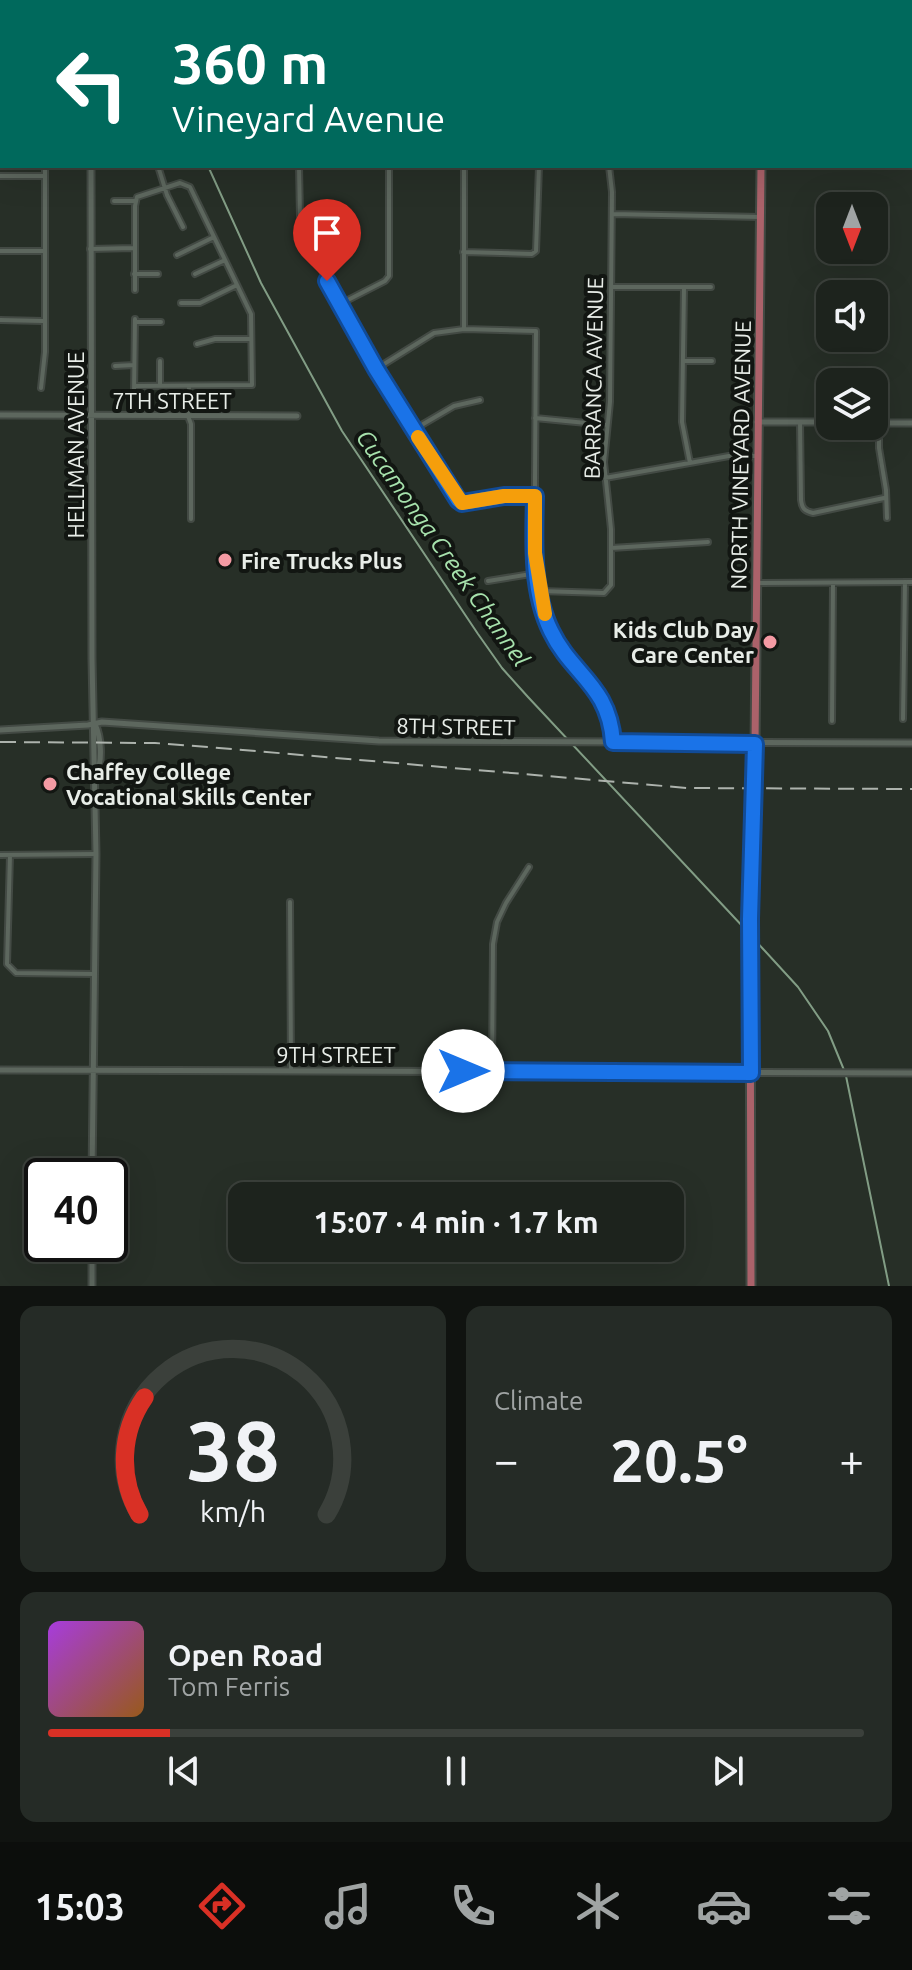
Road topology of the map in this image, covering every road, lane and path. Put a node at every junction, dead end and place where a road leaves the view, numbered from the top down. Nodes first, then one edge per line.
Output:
1 (45, 168) edge
2 (91, 168) edge
3 (160, 168) edge
4 (299, 168) edge
5 (389, 168) edge
6 (464, 168) edge
7 (539, 168) edge
8 (609, 168) edge
9 (761, 168) edge
10 (0, 176) edge
11 (45, 176) junction
12 (165, 188) junction
13 (114, 201) dead end
14 (136, 201) junction
15 (612, 214) junction
16 (761, 217) junction
17 (183, 227) dead end
18 (214, 237) junction
19 (134, 248) junction
20 (90, 249) junction
21 (0, 251) edge
22 (44, 251) junction
23 (463, 252) junction
24 (177, 255) dead end
25 (225, 260) junction
26 (134, 274) junction
27 (158, 274) dead end
28 (195, 274) dead end
29 (237, 285) junction
30 (611, 287) junction
31 (711, 287) dead end
32 (684, 288) junction
33 (135, 290) dead end
34 (181, 303) dead end
35 (340, 304) junction
36 (0, 320) edge
37 (43, 321) junction
38 (161, 322) dead end
39 (464, 329) junction
40 (251, 339) junction
41 (197, 344) dead end
42 (160, 361) dead end
43 (683, 361) junction
44 (712, 361) dead end
45 (134, 365) junction
46 (115, 366) dead end
47 (376, 369) junction
48 (160, 385) junction
49 (189, 385) junction
50 (134, 386) junction
51 (41, 388) dead end
52 (134, 394) dead end
53 (480, 400) dead end
54 (0, 415) edge
55 (90, 416) junction
56 (188, 416) junction
57 (297, 416) dead end
58 (535, 418) junction
59 (757, 422) junction
60 (800, 422) junction
61 (816, 422) edge
62 (888, 423) edge
63 (912, 423) edge
64 (607, 425) junction
65 (413, 430) junction
66 (878, 440) edge
67 (757, 456) junction
68 (690, 463) junction
69 (605, 478) junction
70 (535, 496) junction
71 (884, 498) junction
72 (887, 518) dead end
73 (191, 519) dead end
74 (708, 542) dead end
75 (611, 548) junction
76 (537, 573) junction
77 (488, 581) dead end
78 (905, 582) junction
79 (912, 582) edge
80 (756, 583) junction
81 (833, 583) junction
82 (540, 591) junction
83 (903, 719) dead end
84 (832, 721) dead end
85 (95, 723) junction
86 (0, 730) edge
87 (613, 742) junction
88 (912, 743) edge
89 (755, 744) junction
90 (96, 854) junction
91 (0, 855) edge
92 (10, 855) junction
93 (529, 867) dead end
94 (290, 902) dead end
95 (94, 974) junction
96 (0, 1070) edge
97 (94, 1070) junction
98 (291, 1070) junction
99 (492, 1071) junction
100 (751, 1073) junction
101 (912, 1073) edge
102 (92, 1158) edge
103 (92, 1262) edge
104 (92, 1286) edge
105 (751, 1286) edge

1 - 11 street
2 - 20 street, HELLMAN AVENUE
3 - 12 street
4 - 35 street
5 - 35 street
6 - 23 street
7 - 23 street
8 - 15 street, BARRANCA AVENUE
9 - 16 main road, NORTH VINEYARD AVENUE
10 - 11 street
11 - 22 street
12 - 14 street
12 - 17 street
12 - 18 street
13 - 14 street
14 - 19 street
15 - 16 street
15 - 30 street, BARRANCA AVENUE
16 - 59 main road, NORTH VINEYARD AVENUE
18 - 24 street
18 - 25 street
19 - 20 street
19 - 26 street
20 - 55 street, HELLMAN AVENUE
21 - 22 street
22 - 37 street
23 - 39 street
25 - 28 street
25 - 29 street
26 - 27 street
26 - 33 street
29 - 34 street
29 - 40 street
30 - 32 street
30 - 64 street, BARRANCA AVENUE
31 - 32 street
32 - 43 street
35 - 47 street
36 - 37 street
37 - 51 street
38 - 45 street
39 - 47 street
39 - 58 street
40 - 41 street
40 - 49 street
42 - 48 street
43 - 44 street
43 - 68 street
45 - 46 street
45 - 50 street
47 - 65 street
48 - 49 street
48 - 50 street
49 - 56 street
50 - 52 street
53 - 65 street
54 - 55 street, 7TH STREET
55 - 56 street, 7TH STREET
55 - 85 street, HELLMAN AVENUE
56 - 57 street, 7TH STREET
56 - 73 street
58 - 64 street
58 - 70 street
59 - 60 street
59 - 67 main road, NORTH VINEYARD AVENUE
60 - 61 street
60 - 71 street
62 - 63 street
64 - 69 street, BARRANCA AVENUE
65 - 70 street
66 - 71 street
67 - 68 street
67 - 80 main road, NORTH VINEYARD AVENUE
68 - 69 street
69 - 75 street, BARRANCA AVENUE
70 - 76 street
71 - 72 street
74 - 75 street
75 - 82 street, BARRANCA AVENUE
76 - 77 street
76 - 82 street
78 - 79 street
78 - 81 street
78 - 83 street
80 - 81 street
80 - 89 main road, NORTH VINEYARD AVENUE
81 - 84 street
82 - 87 street
85 - 86 street, 8TH STREET
85 - 87 street, 8TH STREET
85 - 90 street, HELLMAN AVENUE
87 - 89 street, 8TH STREET
88 - 89 street, 8TH STREET
89 - 100 main road, NORTH VINEYARD AVENUE
90 - 92 street
90 - 95 street, HELLMAN AVENUE
91 - 92 street
92 - 95 street
93 - 99 street
94 - 98 street
95 - 97 street, HELLMAN AVENUE
96 - 97 street, 9TH STREET
97 - 98 street, 9TH STREET
97 - 102 street, HELLMAN AVENUE
98 - 99 street, 9TH STREET
99 - 100 street, 9TH STREET
100 - 101 street, 9TH STREET
100 - 105 main road, NORTH VINEYARD AVENUE
103 - 104 street

